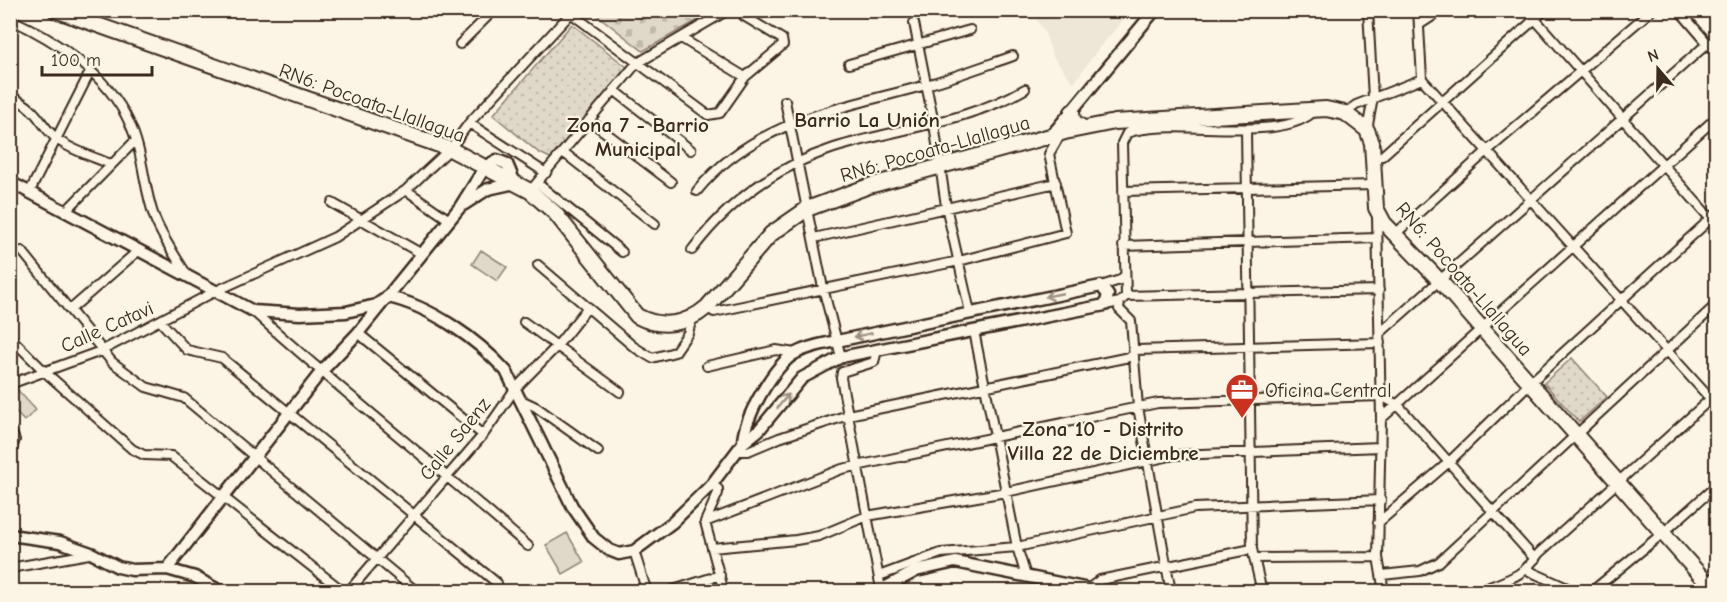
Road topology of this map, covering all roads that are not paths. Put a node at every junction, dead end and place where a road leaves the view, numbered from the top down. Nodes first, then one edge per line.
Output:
1 (55, 10) edge
2 (494, 10) edge
3 (728, 10) edge
4 (1155, 10) edge
5 (1368, 10) edge
6 (1418, 10) edge
7 (1442, 10) edge
8 (1527, 10) edge
9 (1545, 10) edge
10 (1652, 10) edge
11 (1679, 10) edge
12 (571, 12) edge
13 (744, 16) dead end
14 (10, 19) edge
15 (1535, 20) junction
16 (914, 23) dead end
17 (1419, 25) junction
18 (970, 30) dead end
19 (1716, 36) edge
20 (681, 38) junction
21 (1708, 43) junction
22 (460, 44) dead end
23 (918, 44) junction
24 (1716, 52) edge
25 (1013, 56) dead end
26 (636, 64) junction
27 (849, 64) dead end
28 (90, 72) junction
29 (1581, 72) junction
30 (745, 77) junction
31 (1422, 79) junction
32 (927, 85) junction
33 (1025, 89) dead end
34 (614, 90) junction
35 (10, 96) edge
36 (1373, 98) junction
37 (785, 101) dead end
38 (1441, 102) junction
39 (1316, 109) junction
40 (1072, 112) junction
41 (1345, 113) junction
42 (1716, 118) edge
43 (1623, 119) junction
44 (589, 120) junction
45 (469, 123) junction
46 (789, 123) junction
47 (934, 124) junction
48 (1083, 128) junction
49 (1246, 129) junction
50 (1367, 130) junction
51 (1056, 135) junction
52 (56, 138) junction
53 (136, 140) junction
54 (450, 149) junction
55 (692, 150) dead end
56 (563, 152) junction
57 (1486, 152) junction
58 (1374, 157) junction
59 (110, 164) junction
60 (798, 164) junction
61 (1663, 165) junction
62 (483, 167) junction
63 (940, 167) junction
64 (546, 173) junction
65 (10, 182) edge
66 (671, 182) dead end
67 (1056, 183) junction
68 (504, 184) junction
69 (1374, 185) junction
70 (534, 187) junction
71 (20, 190) edge
72 (406, 190) junction
73 (1247, 190) junction
74 (698, 191) dead end
75 (1123, 191) junction
76 (1531, 201) junction
77 (333, 203) dead end
78 (946, 206) junction
79 (460, 207) junction
80 (1376, 208) junction
81 (807, 209) junction
82 (65, 212) junction
83 (359, 219) junction
84 (448, 219) junction
85 (1715, 219) edge
86 (655, 224) dead end
87 (1394, 235) junction
88 (814, 238) junction
89 (1377, 238) junction
90 (1248, 242) junction
91 (1124, 246) junction
92 (1572, 246) junction
93 (692, 249) dead end
94 (140, 250) junction
95 (22, 251) dead end
96 (622, 252) dead end
97 (422, 254) junction
98 (959, 261) junction
99 (538, 265) dead end
100 (1125, 275) junction
101 (188, 276) junction
102 (1440, 281) junction
103 (1101, 286) junction
104 (823, 288) junction
105 (1379, 290) junction
106 (214, 292) junction
107 (1249, 293) junction
108 (1126, 296) junction
109 (388, 297) junction
110 (1621, 299) junction
111 (1120, 302) junction
112 (1105, 305) junction
113 (1716, 305) edge
114 (588, 307) junction
115 (706, 307) junction
116 (70, 310) junction
117 (253, 311) junction
118 (970, 312) junction
119 (692, 318) junction
120 (161, 322) junction
121 (524, 322) dead end
122 (1483, 330) junction
123 (974, 331) junction
124 (358, 333) junction
125 (1380, 333) junction
126 (10, 337) edge
127 (837, 340) junction
128 (1380, 343) junction
129 (557, 346) junction
130 (1250, 348) junction
131 (1667, 350) junction
132 (101, 351) junction
133 (877, 351) junction
134 (795, 353) junction
135 (1134, 353) junction
136 (841, 357) junction
137 (707, 366) dead end
138 (45, 372) junction
139 (321, 372) junction
140 (1530, 383) junction
141 (10, 384) edge
142 (985, 389) junction
143 (620, 392) dead end
144 (517, 394) junction
145 (1381, 396) junction
146 (1715, 399) edge
147 (1250, 400) junction
148 (1398, 405) junction
149 (1138, 407) junction
150 (288, 413) junction
151 (848, 415) junction
152 (1381, 419) junction
153 (10, 428) edge
154 (1575, 434) junction
155 (483, 435) junction
156 (995, 437) junction
157 (740, 447) junction
158 (1381, 447) junction
159 (598, 451) dead end
160 (1251, 451) junction
161 (10, 453) edge
162 (254, 456) junction
163 (1146, 459) junction
164 (1449, 462) junction
165 (858, 465) junction
166 (448, 476) junction
167 (1618, 483) junction
168 (712, 484) junction
169 (1716, 486) edge
170 (1006, 492) junction
171 (221, 497) junction
172 (1381, 500) junction
173 (1251, 506) junction
174 (1494, 513) junction
175 (414, 516) junction
176 (867, 516) junction
177 (1156, 516) junction
178 (705, 522) junction
179 (1378, 523) junction
180 (1663, 533) junction
181 (10, 535) edge
182 (528, 546) dead end
183 (1017, 547) junction
184 (712, 548) junction
185 (1252, 549) junction
186 (634, 551) junction
187 (91, 553) junction
188 (377, 556) junction
189 (1254, 558) junction
190 (1378, 558) junction
191 (1536, 559) junction
192 (1165, 566) junction
193 (10, 568) edge
194 (167, 569) junction
195 (1527, 570) junction
196 (720, 575) junction
197 (1382, 575) junction
198 (879, 576) junction
199 (1026, 576) junction
200 (497, 583) dead end
201 (1709, 585) edge
202 (1088, 589) junction
203 (879, 590) edge
204 (222, 591) edge
205 (346, 591) edge
206 (417, 591) edge
207 (647, 591) edge
208 (667, 591) edge
209 (724, 591) edge
210 (1104, 591) edge
211 (1171, 591) edge
212 (1262, 591) edge
213 (1384, 591) edge
214 (1484, 591) edge
215 (1576, 591) edge
216 (1591, 591) edge

1 - 54 highway, RN6: Pocoata-Llallagua
2 - 22 street
3 - 20 street
4 - 40 street
5 - 36 street
6 - 17 street
7 - 17 street
8 - 15 street
9 - 15 street
10 - 29 street
11 - 21 street
12 - 26 street
12 - 45 street, Calle Catavi
13 - 30 street
14 - 28 street
15 - 29 street
15 - 38 street
16 - 23 street
17 - 31 street
18 - 23 street
19 - 21 street
20 - 26 street
20 - 30 street
21 - 24 street
21 - 43 street
23 - 27 street
23 - 32 street
25 - 32 street
26 - 30 street
26 - 34 street
28 - 52 street
28 - 53 street
29 - 43 street
29 - 57 street
31 - 36 street
31 - 38 street
32 - 46 street
32 - 47 street
33 - 47 street
34 - 44 street
34 - 55 street
35 - 52 street
36 - 41 street
36 - 50 street
37 - 46 street
38 - 57 street
38 - 58 street
39 - 41 highway, RN6: Pocoata-Llallagua
39 - 48 highway, RN6: Pocoata-Llallagua
39 - 49 street
40 - 48 highway
40 - 51 street
41 - 50 highway, RN6: Pocoata-Llallagua
42 - 61 street
43 - 61 street
43 - 76 street
44 - 56 street
44 - 66 street
45 - 54 street, Calle Catavi
45 - 64 street
46 - 60 street
46 - 74 street
47 - 60 street
47 - 63 street
48 - 51 highway, RN6: Pocoata-Llallagua
49 - 73 street
49 - 75 street
50 - 58 highway, RN6: Pocoata-Llallagua
51 - 63 highway, RN6: Pocoata-Llallagua
51 - 67 street
52 - 59 street
52 - 71 street
53 - 59 street
53 - 101 street
54 - 62 highway, RN6: Pocoata-Llallagua
54 - 72 street, Calle Catavi
56 - 64 street
56 - 86 street
57 - 76 street
57 - 87 street
58 - 69 highway, RN6: Pocoata-Llallagua
59 - 82 street
60 - 81 street
60 - 93 street
61 - 85 street
61 - 92 street
62 - 68 highway, RN6: Pocoata-Llallagua
62 - 68 street
62 - 79 street
63 - 78 street
63 - 81 highway, RN6: Pocoata-Llallagua
64 - 70 street
65 - 71 street
67 - 78 street
67 - 98 street
68 - 70 highway, RN6: Pocoata-Llallagua
68 - 79 street
69 - 73 street
69 - 80 highway, RN6: Pocoata-Llallagua
70 - 96 street
70 - 119 highway, RN6: Pocoata-Llallagua
71 - 82 street
72 - 83 street, Calle Catavi
72 - 84 street
73 - 75 street
73 - 90 street
75 - 91 street
76 - 92 street
76 - 102 street
77 - 83 street
78 - 88 street
78 - 98 street
79 - 84 street
80 - 87 highway, RN6: Pocoata-Llallagua
80 - 89 street
81 - 88 street
81 - 115 highway, RN6: Pocoata-Llallagua
82 - 94 street
83 - 97 street
83 - 106 street, Calle Catavi
84 - 97 street
85 - 110 street
87 - 102 highway, RN6: Pocoata-Llallagua
88 - 104 street
89 - 90 street
89 - 105 street
90 - 91 street
90 - 107 street
91 - 100 street
92 - 110 street
92 - 122 street
94 - 101 street
94 - 116 street
95 - 116 street
97 - 109 street
98 - 104 street
98 - 118 street
99 - 114 street
100 - 103 street
100 - 108 street
101 - 106 street
102 - 122 highway, RN6: Pocoata-Llallagua
102 - 125 street
103 - 112 street
103 -> 118 street
104 - 115 street
104 - 127 street
105 - 107 street
105 - 125 street
106 - 117 street
106 - 120 street, Calle Catavi
107 - 108 street
107 - 130 street
108 - 111 street
109 - 117 street
109 - 124 street
109 - 144 street
110 - 131 street
110 - 140 street
111 - 112 street
111 - 135 street
112 - 123 street
113 - 131 street
114 - 119 street
114 - 129 street, Calle Saenz
115 - 119 highway, RN6: Pocoata-Llallagua
116 - 132 street
117 - 139 street
118 -> 127 street
120 - 132 street, Calle Catavi
120 - 150 street
121 - 129 street
122 - 140 highway, RN6: Pocoata-Llallagua
122 - 148 street
123 - 133 street
123 - 142 street
124 - 139 street
124 - 155 street
125 - 128 street
126 - 138 street
127 - 134 street
127 - 136 street
128 - 130 street
128 - 145 street
129 - 143 street
129 - 144 street, Calle Saenz
130 - 135 street
130 - 147 street
131 - 146 street
131 - 154 street
132 - 138 street, Calle Catavi
132 - 162 street
133 - 136 street
133 - 151 street
134 - 137 street
134 - 157 street
135 - 142 street
135 - 149 street
157 -> 136 street
138 - 141 street, Calle Catavi
138 - 171 street
139 - 150 street
139 - 166 street
140 - 154 highway, RN6: Pocoata-Llallagua
140 - 164 street
142 - 151 street
142 - 156 street
144 - 155 street, Calle Saenz
144 - 159 street
144 - 186 street
145 - 147 street
145 - 148 street
145 - 152 street
146 - 167 street
147 - 149 street
147 - 160 street
148 - 152 street
148 - 164 street
149 - 156 street
149 - 163 street
150 - 162 street
150 - 175 street
151 - 157 street
151 - 165 street
152 - 158 street
153 - 161 street
154 - 167 highway, RN6: Pocoata-Llallagua
154 - 174 street
155 - 166 street, Calle Saenz
156 - 165 street
156 - 170 street
157 - 168 street
158 - 160 street
158 - 172 street
160 - 163 street
160 - 173 street
162 - 171 street
162 - 188 street
163 - 170 street
163 - 177 street
164 - 174 street
164 - 179 street
165 - 176 street
165 - 178 street
166 - 175 street, Calle Saenz
166 - 182 street
167 - 180 highway, RN6: Pocoata-Llallagua
167 - 191 street
168 - 178 street
168 - 186 street
169 - 180 street
170 - 176 street
170 - 183 street
171 - 194 street
171 - 205 street
172 - 173 street
172 - 179 street
173 - 177 street
173 - 185 street
174 - 191 street
174 - 197 street
175 - 188 street, Calle Saenz
175 - 200 street
176 - 184 street
176 - 198 street
177 - 183 street
177 - 192 street
178 - 184 street
179 - 190 street
180 - 201 highway, RN6: Pocoata-Llallagua
180 - 216 street
181 - 187 street
183 - 198 street
183 - 199 street
184 - 196 street
185 - 189 street
185 - 192 street
186 - 207 street
187 - 193 street
187 - 194 street
188 - 205 street, Calle Saenz
188 - 206 street
189 - 190 street
189 - 212 street
190 - 197 street
191 - 195 street
192 - 202 street
192 - 211 street
194 - 204 street
195 - 214 street
195 - 215 street
196 - 208 street
196 - 209 street
197 - 213 street
198 - 203 street
199 - 202 street
199 - 203 street
202 - 210 street

